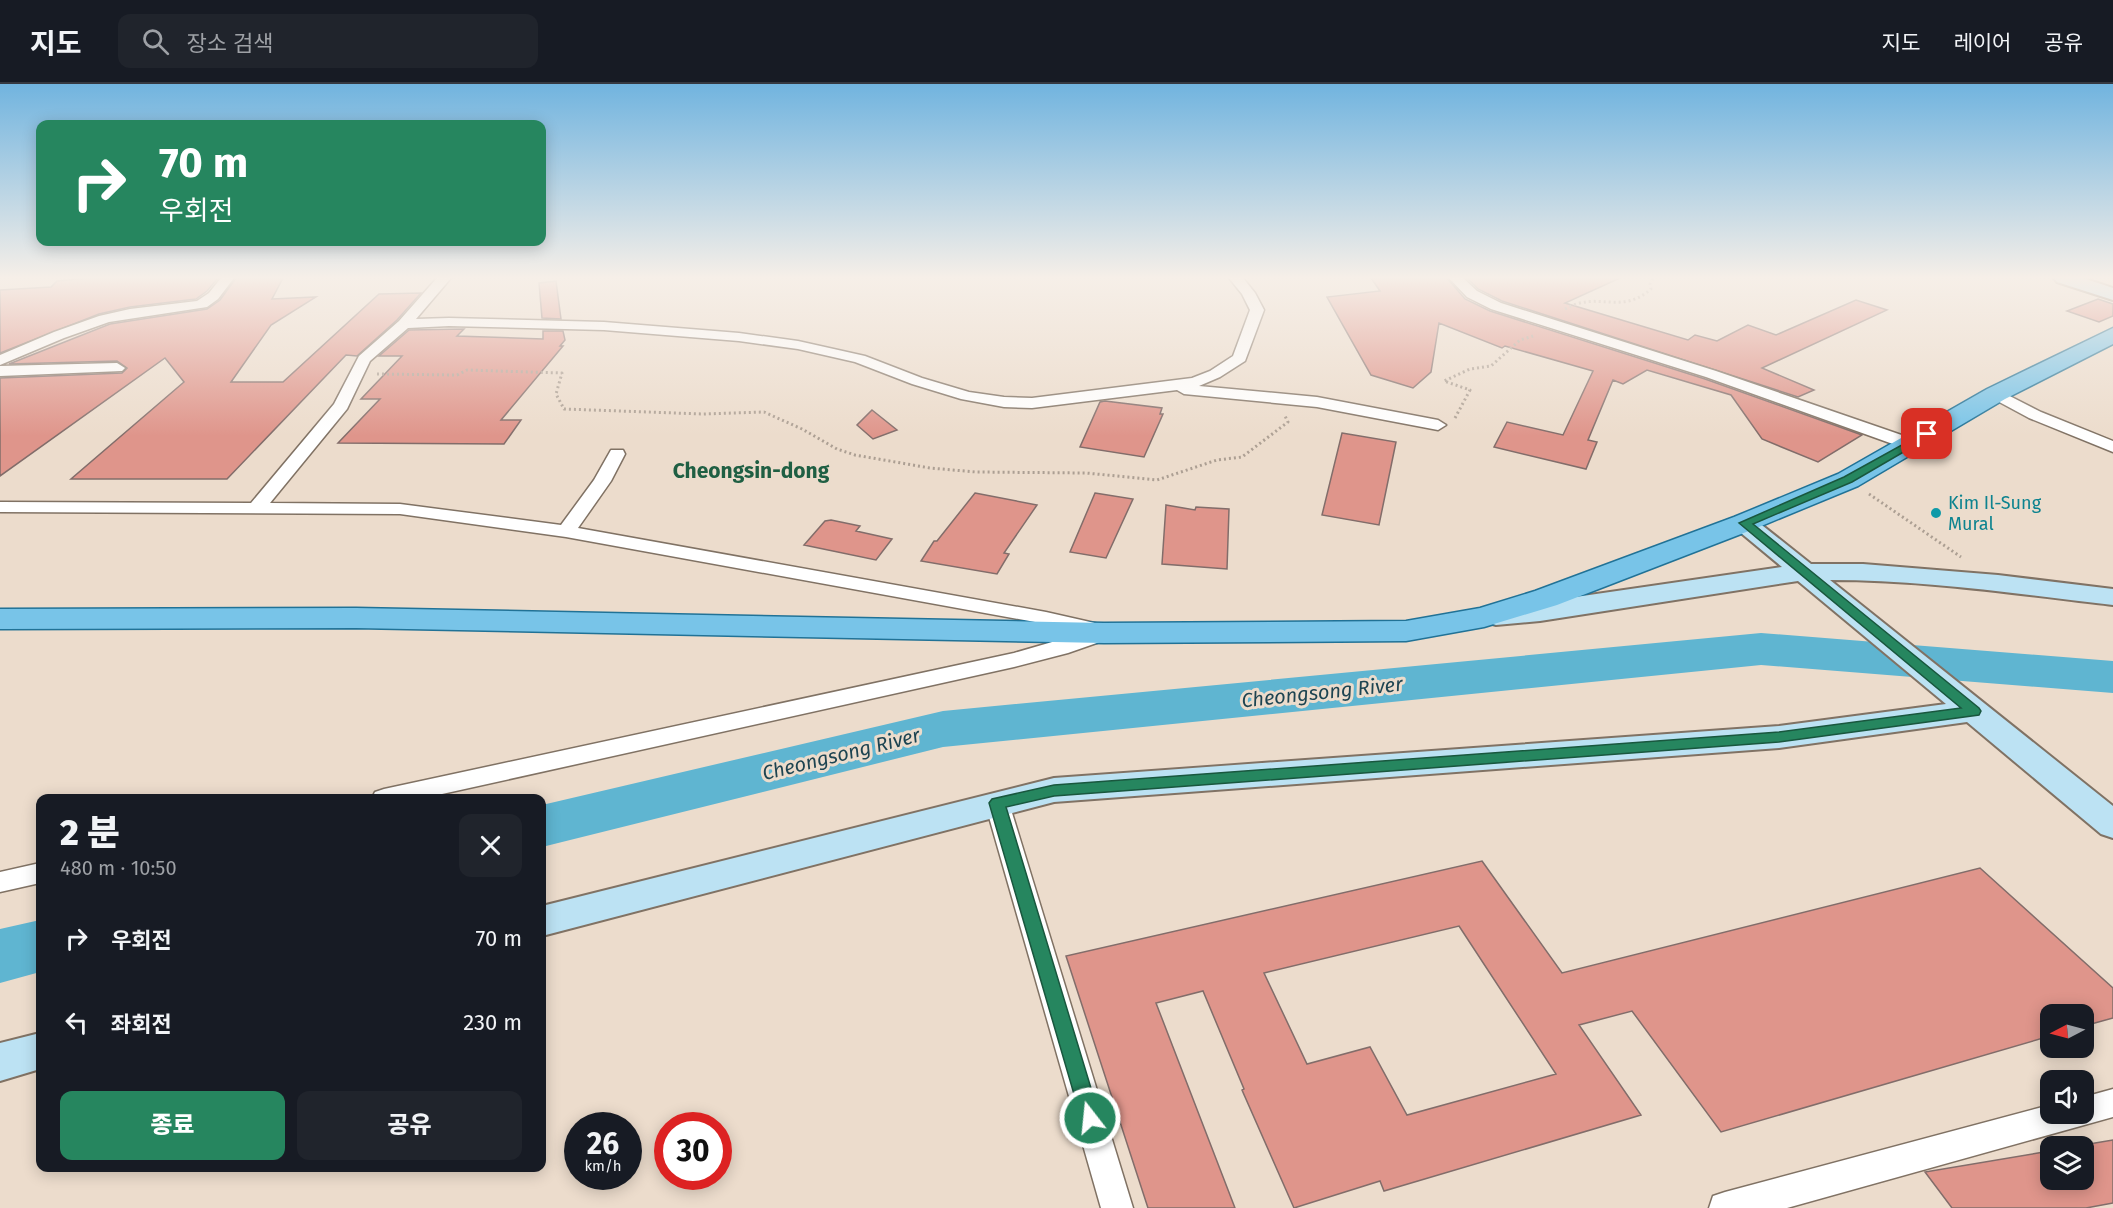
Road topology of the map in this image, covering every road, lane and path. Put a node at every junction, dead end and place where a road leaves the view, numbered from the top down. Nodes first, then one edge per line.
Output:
1 (70, 330) edge
2 (397, 330) edge
3 (659, 330) edge
4 (1250, 330) edge
5 (1541, 330) edge
6 (1572, 330) edge
7 (2113, 335) edge
8 (0, 361) edge
9 (117, 368) dead end
10 (0, 370) edge
11 (356, 374) junction
12 (1163, 388) junction
13 (1995, 394) junction
14 (1270, 396) junction
15 (1438, 425) joint
16 (1910, 444) junction
17 (2113, 447) edge
18 (617, 454) dead end
19 (1848, 480) junction
20 (0, 507) edge
21 (255, 509) junction
22 (1744, 523) junction
23 (566, 531) junction
24 (1804, 572) junction
25 (1998, 583) junction
26 (2113, 597) edge
27 (1484, 617) junction
28 (0, 619) edge
29 (1104, 633) junction
30 (1974, 711) junction
31 (402, 794) edge
32 (997, 803) junction
33 (2113, 825) edge
34 (36, 874) edge
35 (0, 882) edge
36 (546, 920) edge
37 (36, 1053) edge
38 (0, 1062) edge
39 (2113, 1103) edge
40 (2094, 1108) edge
41 (2040, 1123) edge
42 (1117, 1208) edge
43 (1725, 1208) edge

1 - 8 street
2 - 11 street
3 - 12 street
4 - 12 street
5 - 15 path
6 - 16 street
7 - 13 main road
9 - 10 street
11 - 14 path
11 - 21 street
12 - 14 street
13 - 16 main road
13 - 17 street
14 - 15 street
16 - 19 main road
18 - 23 street
19 - 22 main road
19 - 25 path
20 - 21 street
21 - 23 street
22 - 24 street
22 - 27 main road
23 - 29 street
24 - 25 street
24 - 27 street
24 - 30 street
25 - 26 street
27 - 29 main road
28 - 29 main road
29 - 31 street
30 - 32 street
30 - 33 street
32 - 36 street
32 - 42 street
34 - 35 street
37 - 38 street
39 - 40 street
41 - 43 street

